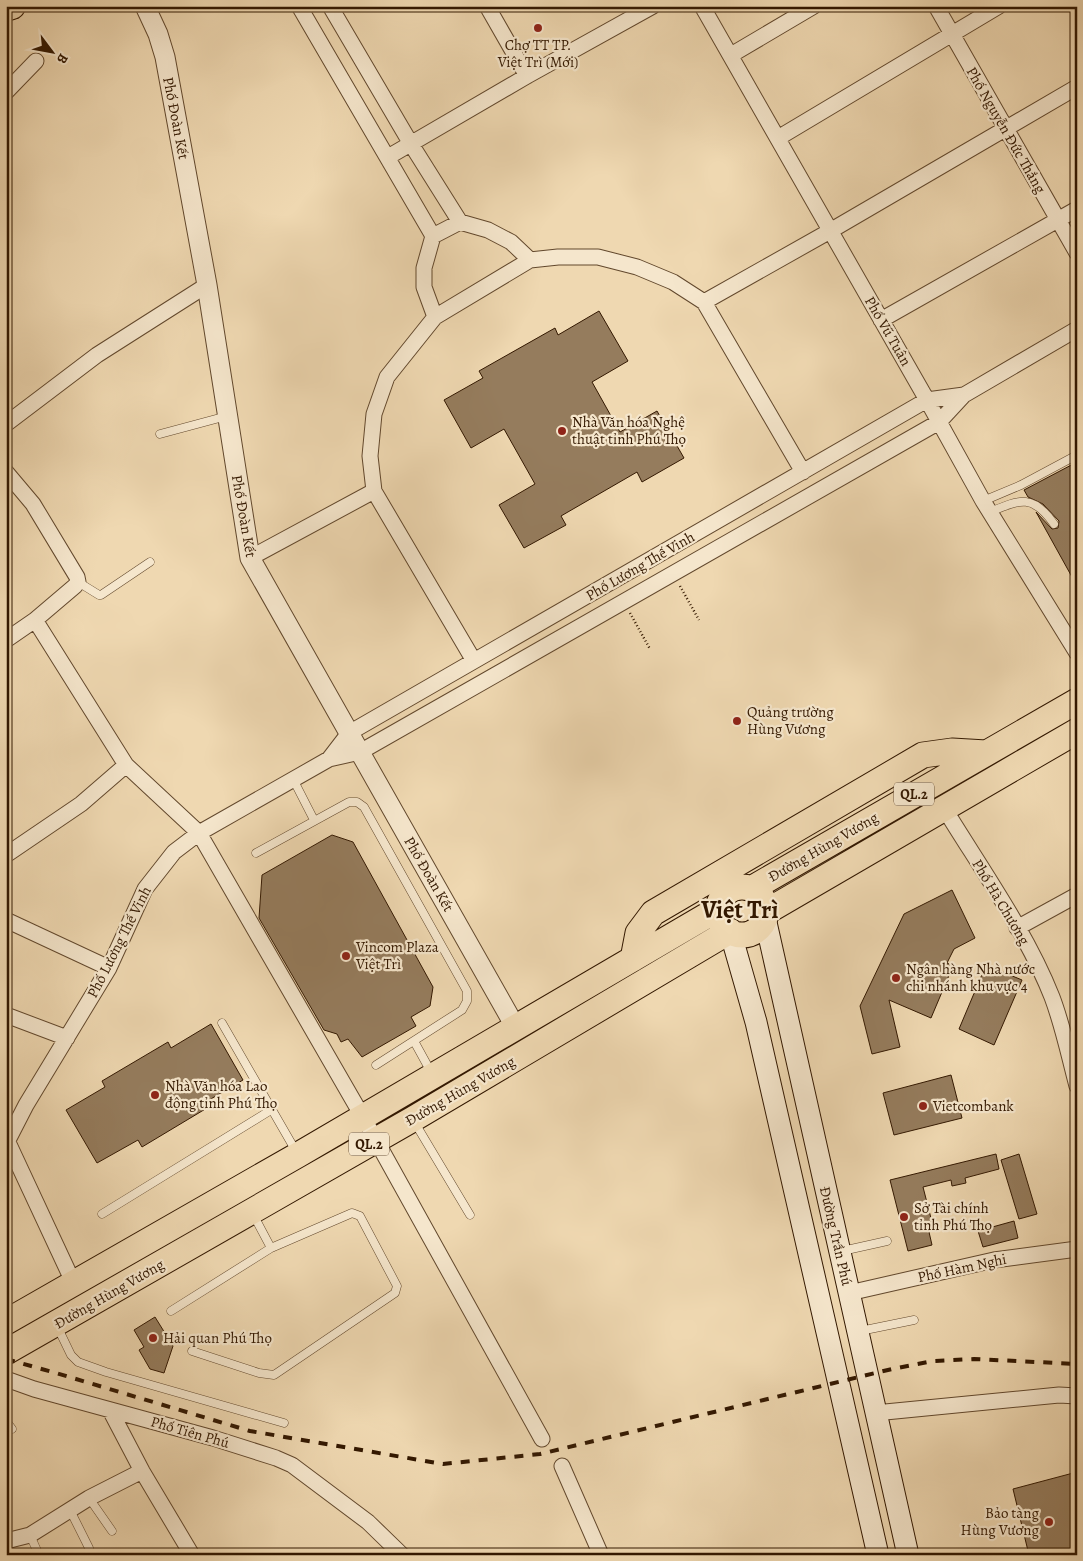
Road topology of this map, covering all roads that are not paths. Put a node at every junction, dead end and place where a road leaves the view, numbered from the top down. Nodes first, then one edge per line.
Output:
1 (12, 6) edge
2 (144, 6) edge
3 (299, 6) edge
4 (330, 6) edge
5 (487, 6) edge
6 (653, 6) edge
7 (702, 6) edge
8 (814, 6) edge
9 (936, 6) edge
10 (1000, 6) edge
11 (6, 8) edge
12 (951, 34) junction
13 (731, 55) junction
14 (36, 61) dead end
15 (527, 76) junction
16 (1077, 87) edge
17 (6, 92) edge
18 (1006, 130) junction
19 (778, 138) junction
20 (411, 144) junction
21 (388, 158) junction
22 (1077, 209) edge
23 (1058, 220) junction
24 (460, 222) junction
25 (830, 231) junction
26 (433, 236) junction
27 (1077, 253) edge
28 (530, 260) junction
29 (207, 285) junction
30 (704, 302) junction
31 (435, 317) junction
32 (881, 320) junction
33 (1077, 329) edge
34 (964, 395) junction
35 (928, 400) junction
36 (227, 416) junction
37 (939, 422) junction
38 (6, 424) edge
39 (160, 434) dead end
40 (1077, 454) edge
41 (6, 472) edge
42 (803, 472) junction
43 (374, 491) junction
44 (986, 506) junction
45 (1054, 524) dead end
46 (250, 558) junction
47 (150, 562) dead end
48 (639, 566) junction
49 (78, 582) junction
50 (650, 586) junction
51 (35, 620) junction
52 (6, 640) edge
53 (1077, 652) edge
54 (474, 661) junction
55 (1077, 700) edge
56 (1077, 731) edge
57 (349, 733) junction
58 (360, 752) junction
59 (986, 753) junction
60 (329, 759) junction
61 (126, 765) junction
62 (293, 779) junction
63 (944, 808) junction
64 (314, 820) junction
65 (199, 832) junction
66 (256, 852) dead end
67 (6, 855) edge
68 (751, 888) junction
69 (1077, 895) edge
70 (718, 909) junction
71 (765, 915) junction
72 (6, 920) edge
73 (1017, 928) junction
74 (730, 931) junction
75 (633, 959) junction
76 (109, 968) junction
77 (6, 1015) edge
78 (222, 1023) dead end
79 (516, 1028) junction
80 (66, 1038) junction
81 (414, 1041) junction
82 (376, 1065) dead end
83 (433, 1075) junction
84 (1077, 1086) edge
85 (271, 1110) junction
86 (363, 1117) junction
87 (413, 1119) junction
88 (7, 1139) edge
89 (376, 1140) junction
90 (298, 1155) junction
91 (252, 1212) junction
92 (102, 1214) dead end
93 (470, 1215) dead end
94 (887, 1241) dead end
95 (271, 1248) junction
96 (1077, 1249) edge
97 (839, 1252) junction
98 (74, 1284) junction
99 (849, 1293) junction
100 (171, 1311) dead end
101 (914, 1320) dead end
102 (6, 1322) edge
103 (56, 1324) junction
104 (858, 1332) junction
105 (192, 1351) dead end
106 (6, 1352) edge
107 (6, 1379) edge
108 (1077, 1396) edge
109 (110, 1410) junction
110 (875, 1413) junction
111 (6, 1421) edge
112 (284, 1423) dead end
113 (12, 1429) dead end
114 (542, 1439) dead end
115 (562, 1466) dead end
116 (142, 1471) junction
117 (89, 1498) junction
118 (70, 1510) junction
119 (112, 1531) dead end
120 (30, 1535) junction
121 (6, 1541) edge
122 (90, 1548) dead end
123 (39, 1555) edge
124 (192, 1555) edge
125 (402, 1555) edge
126 (600, 1555) edge
127 (878, 1555) edge
128 (908, 1555) edge

1 - 11 highway
2 - 29 street, Phố Đoàn Kết
3 - 21 street
4 - 20 street
5 - 15 street
6 - 15 street
7 - 13 street, Phố Vũ Tuân
8 - 13 street
9 - 12 street, Phố Nguyễn Đức Thắng
10 - 12 street
12 - 18 street, Phố Nguyễn Đức Thắng
12 - 19 street
13 - 19 street, Phố Vũ Tuân
14 - 17 street
15 - 20 street
16 - 18 street
18 - 23 street, Phố Nguyễn Đức Thắng
18 - 25 street
19 - 25 street, Phố Vũ Tuân
20 - 21 street
20 - 24 street
21 - 26 street
22 - 23 street
23 - 27 street, Phố Nguyễn Đức Thắng
23 - 32 street
24 - 26 street
24 - 28 street
25 - 30 street
25 - 32 street, Phố Vũ Tuân
26 - 31 street
28 - 30 street
28 - 31 street
29 - 36 street, Phố Đoàn Kết
29 - 38 street
30 - 42 street
31 - 43 street
32 - 35 street, Phố Vũ Tuân
33 - 34 street, Phố Lương Thế Vinh
34 - 35 street, Phố Lương Thế Vinh
34 - 37 street, Phố Lương Thế Vinh
35 - 37 street, Phố Vũ Tuân
35 - 42 street, Phố Lương Thế Vinh
36 - 39 lane
36 - 46 street, Phố Đoàn Kết
37 - 44 street, Phố Vũ Tuân
37 - 50 street, Phố Lương Thế Vinh
40 - 44 lane
41 - 49 street
42 - 48 street, Phố Lương Thế Vinh
43 - 46 street
43 - 54 street
44 - 45 lane
44 - 53 street, Phố Vũ Tuân
46 - 57 street, Phố Đoàn Kết
47 - 49 lane
48 - 50 street
48 - 54 street, Phố Lương Thế Vinh
49 - 51 street
50 - 58 street, Phố Lương Thế Vinh
51 - 52 street
51 - 61 street
54 - 57 street, Phố Lương Thế Vinh
55 - 59 main road, Đường Hùng Vương / QL.2
56 - 63 main road, Đường Hùng Vương / QL.2
57 - 58 street, Phố Đoàn Kết
57 - 60 street, Phố Lương Thế Vinh
58 - 60 street, Phố Lương Thế Vinh
58 - 79 street, Phố Đoàn Kết
59 - 68 main road, Đường Hùng Vương / QL.2
59 - 75 main road
60 - 62 street, Phố Lương Thế Vinh
61 - 65 street
61 - 67 street
62 - 64 lane
62 - 65 street, Phố Lương Thế Vinh
63 - 71 main road, Đường Hùng Vương / QL.2
63 - 73 street, Phố Hà Chương
64 - 66 lane
64 - 81 lane
65 - 76 street, Phố Lương Thế Vinh
65 - 86 street
68 - 70 main road, QL.2
68 - 71 main road
69 - 73 street
70 - 74 main road
70 - 75 main road, Đường Hùng Vương / QL.2
71 - 74 main road, QL.2
71 - 97 main road, Đường Trần Phú
72 - 76 street
73 - 84 street, Phố Hà Chương
74 - 87 main road, Đường Hùng Vương / QL.2
74 - 127 main road, Đường Trần Phú
75 - 79 main road, Đường Hùng Vương / QL.2
76 - 80 street, Phố Lương Thế Vinh
77 - 80 street
78 - 85 lane
79 - 83 main road, Đường Hùng Vương / QL.2
80 - 88 street, Phố Lương Thế Vinh
81 - 82 lane
81 - 83 lane
83 - 86 main road, Đường Hùng Vương / QL.2
85 - 90 lane
85 - 92 lane
86 - 89 street
86 - 90 main road, Đường Hùng Vương / QL.2
87 - 89 main road, Đường Hùng Vương / QL.2
87 - 93 lane
88 - 98 street
89 - 91 main road, Đường Hùng Vương / QL.2
89 - 114 street
90 - 98 main road, Đường Hùng Vương / QL.2
91 - 95 lane
91 - 103 main road, Đường Hùng Vương / QL.2
94 - 97 lane
95 - 100 lane
95 - 105 lane
96 - 99 street, Phố Hàm Nghi
97 - 99 main road, Đường Trần Phú
98 - 102 main road, Đường Hùng Vương / QL.2
99 - 104 main road, Đường Trần Phú
101 - 104 lane
103 - 106 main road, Đường Hùng Vương / QL.2
103 - 112 lane
104 - 110 main road, Đường Trần Phú
107 - 109 street, Phố Tiên Phú
108 - 110 street
109 - 116 street
109 - 125 street, Phố Tiên Phú
110 - 128 main road, Đường Trần Phú
111 - 113 lane
115 - 126 street
116 - 117 street
116 - 124 street
117 - 118 street
117 - 119 lane
118 - 120 street
118 - 122 lane
120 - 121 street
120 - 123 lane

